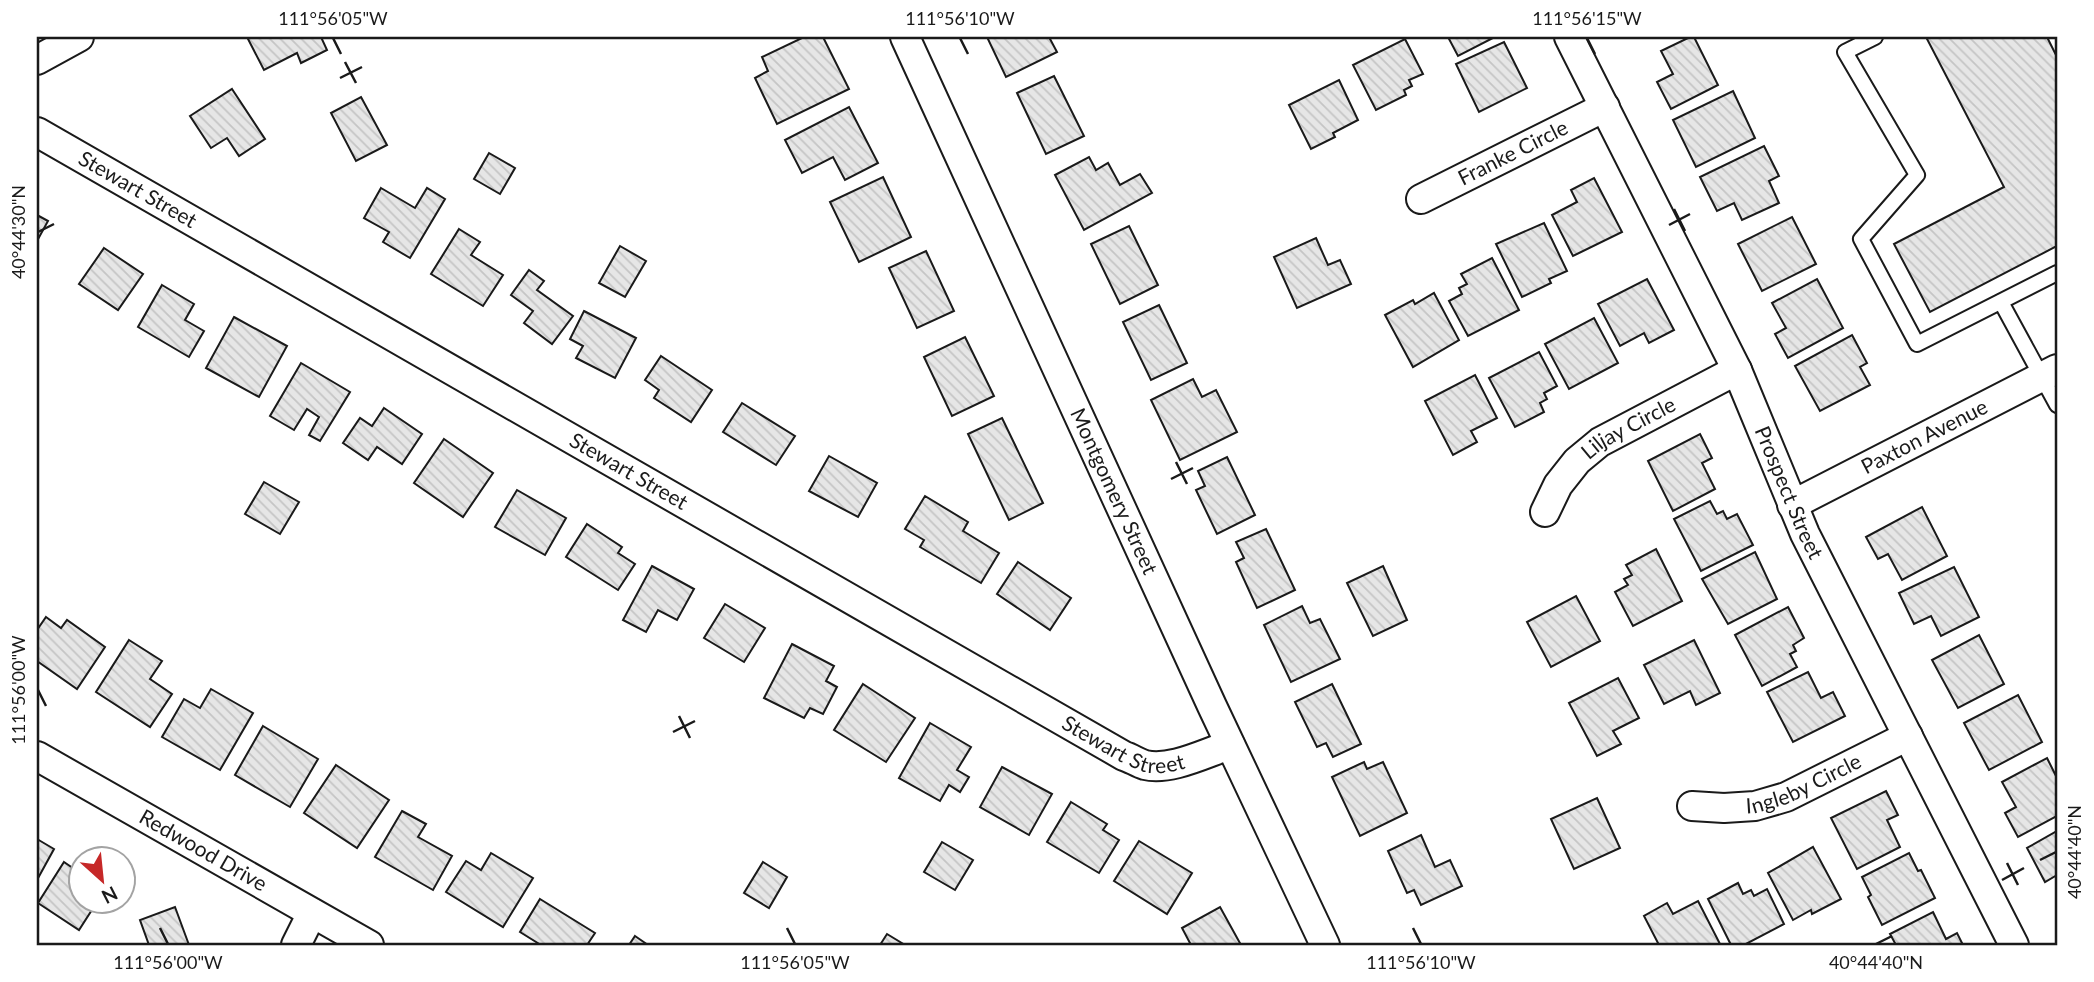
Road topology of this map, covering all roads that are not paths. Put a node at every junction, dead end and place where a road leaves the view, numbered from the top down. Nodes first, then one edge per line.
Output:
1 (79, 37) edge
2 (905, 37) edge
3 (1569, 37) edge
4 (1875, 37) edge
5 (37, 60) edge
6 (1605, 107) junction
7 (37, 132) edge
8 (1420, 199) dead end
9 (2057, 273) edge
10 (2001, 302) junction
11 (1737, 370) junction
12 (2050, 372) edge
13 (2057, 405) edge
14 (1792, 505) junction
15 (1545, 512) dead end
16 (1908, 736) junction
17 (1230, 745) junction
18 (37, 756) edge
19 (1692, 806) dead end
20 (312, 913) junction
21 (296, 945) edge
22 (369, 945) edge
23 (1325, 945) edge
24 (2014, 945) edge

1 - 5 street
2 - 17 street, Montgomery Street
3 - 6 street, Prospect Street
4 - 10 lane
6 - 8 street, Franke Circle
6 - 11 street, Prospect Street
7 - 17 street, Stewart Street
9 - 10 lane
10 - 12 lane
11 - 14 street, Prospect Street
11 - 15 street, Liljay Circle
12 - 13 lane
12 - 14 street, Paxton Avenue
14 - 16 street, Prospect Street
16 - 19 street, Ingleby Circle
16 - 24 street, Prospect Street
17 - 23 street, Montgomery Street
18 - 20 street, Redwood Drive
20 - 21 street
20 - 22 street, Redwood Drive

